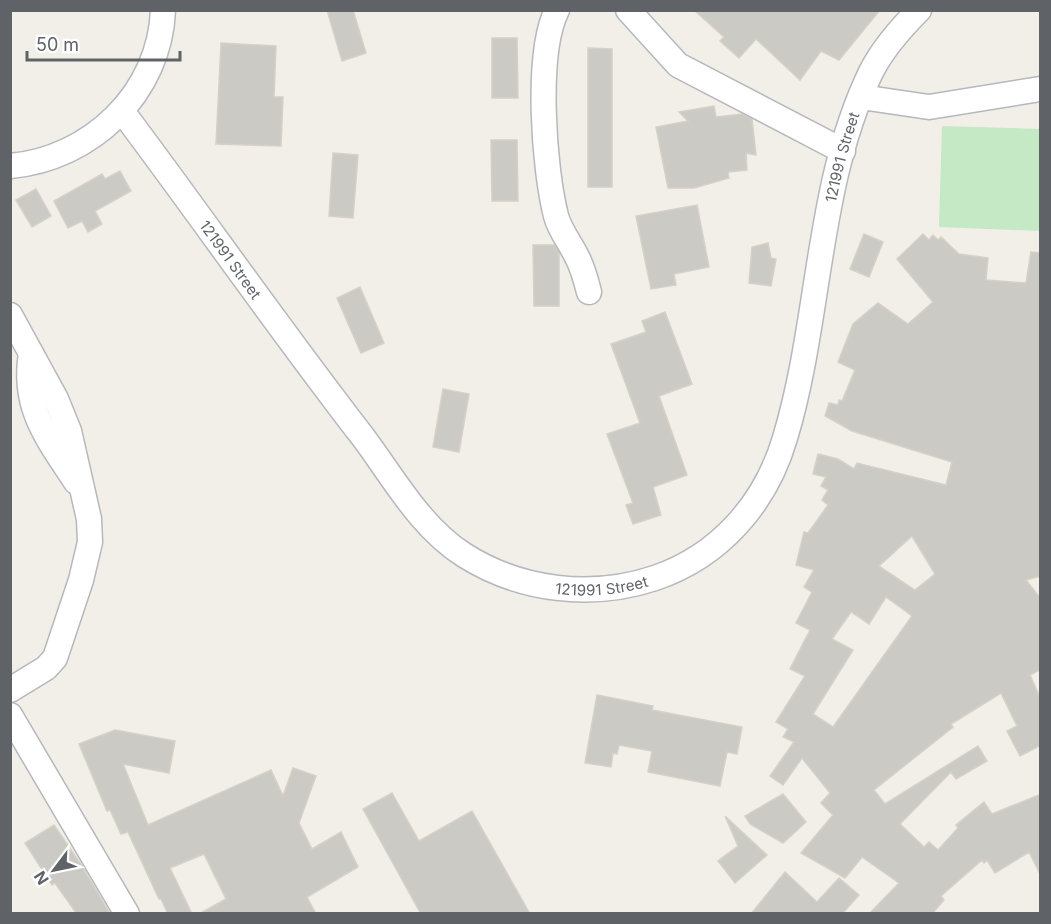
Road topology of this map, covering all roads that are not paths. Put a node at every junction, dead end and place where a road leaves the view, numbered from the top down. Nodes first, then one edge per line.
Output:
1 (163, 10) edge
2 (557, 10) edge
3 (628, 10) edge
4 (919, 10) edge
5 (1041, 88) edge
6 (861, 97) junction
7 (122, 111) junction
8 (843, 151) junction
9 (10, 165) edge
10 (589, 292) dead end
11 (10, 315) edge
12 (10, 690) edge
13 (10, 715) edge
14 (127, 914) edge

1 - 7 street
2 - 10 street
3 - 8 street
4 - 6 street, 121991 Street
5 - 6 street
6 - 8 street, 121991 Street
7 - 8 street, 121991 Street
7 - 9 street
11 - 12 street
13 - 14 street

